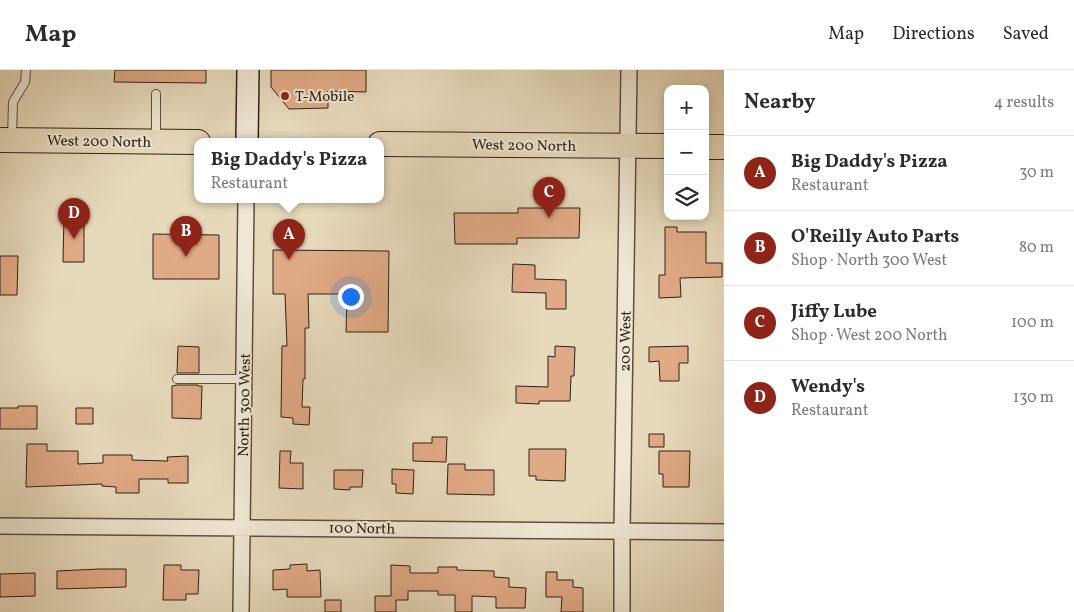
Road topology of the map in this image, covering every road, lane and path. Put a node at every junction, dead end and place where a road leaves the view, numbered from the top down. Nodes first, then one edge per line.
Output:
1 (26, 70) edge
2 (248, 70) edge
3 (629, 70) edge
4 (156, 94) dead end
5 (247, 138) edge
6 (6, 140) edge
7 (156, 141) junction
8 (194, 142) edge
9 (384, 144) edge
10 (629, 146) junction
11 (664, 146) edge
12 (709, 147) edge
13 (724, 147) edge
14 (246, 203) edge
15 (176, 379) dead end
16 (244, 379) junction
17 (0, 526) edge
18 (243, 526) junction
19 (622, 530) junction
20 (724, 532) edge
21 (241, 612) edge
22 (622, 612) edge

1 - 6 lane
2 - 5 street
3 - 10 street, 200 West
4 - 7 lane
6 - 7 main road, West 200 North
7 - 8 main road, West 200 North
9 - 10 main road, West 200 North
10 - 11 main road, West 200 North
10 - 19 street, 200 West
12 - 13 main road
14 - 16 street, North 300 West
15 - 16 lane
16 - 18 street, North 300 West
17 - 18 street, 100 North
18 - 19 street, 100 North
18 - 21 street, North 300 West
19 - 20 street, 100 North
19 - 22 street, 200 West

